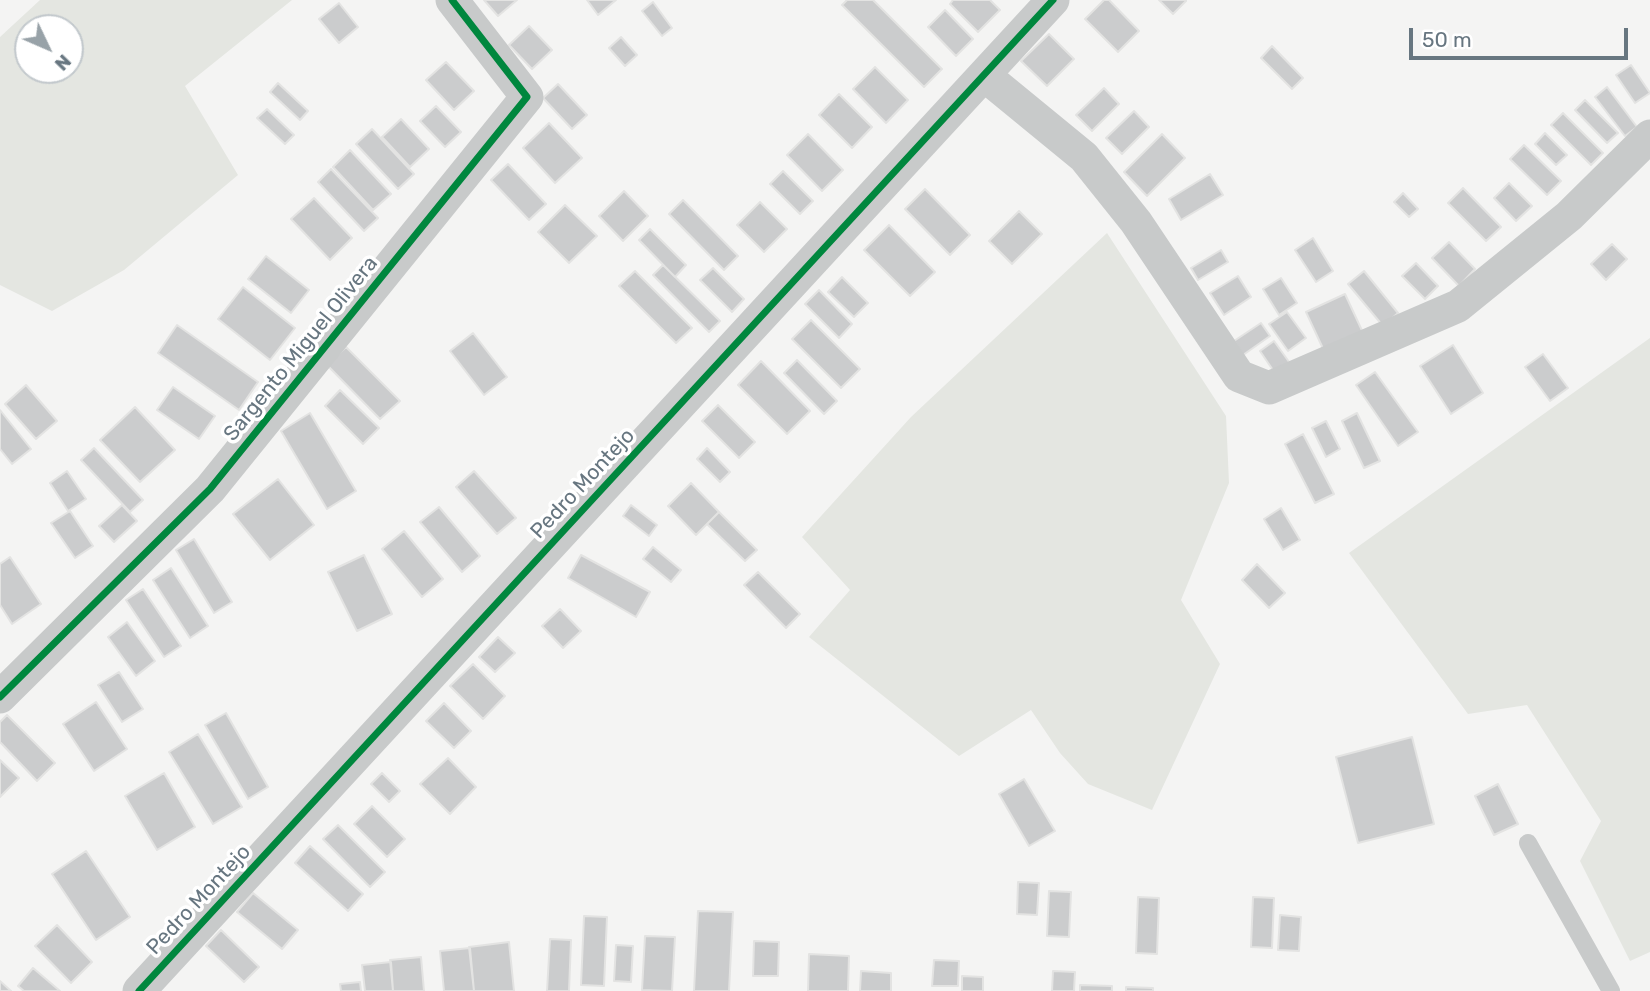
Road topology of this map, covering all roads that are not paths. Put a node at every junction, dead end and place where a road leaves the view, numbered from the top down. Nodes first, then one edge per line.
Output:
1 (452, 0) edge
2 (1053, 0) edge
3 (984, 75) junction
4 (1650, 136) edge
5 (0, 697) edge
6 (1528, 843) dead end
7 (139, 991) edge
8 (1611, 991) edge

1 - 5 street, Sargento Miguel Olivera
2 - 3 street, Pedro Montejo
3 - 4 street
3 - 7 street, Pedro Montejo
6 - 8 lane

